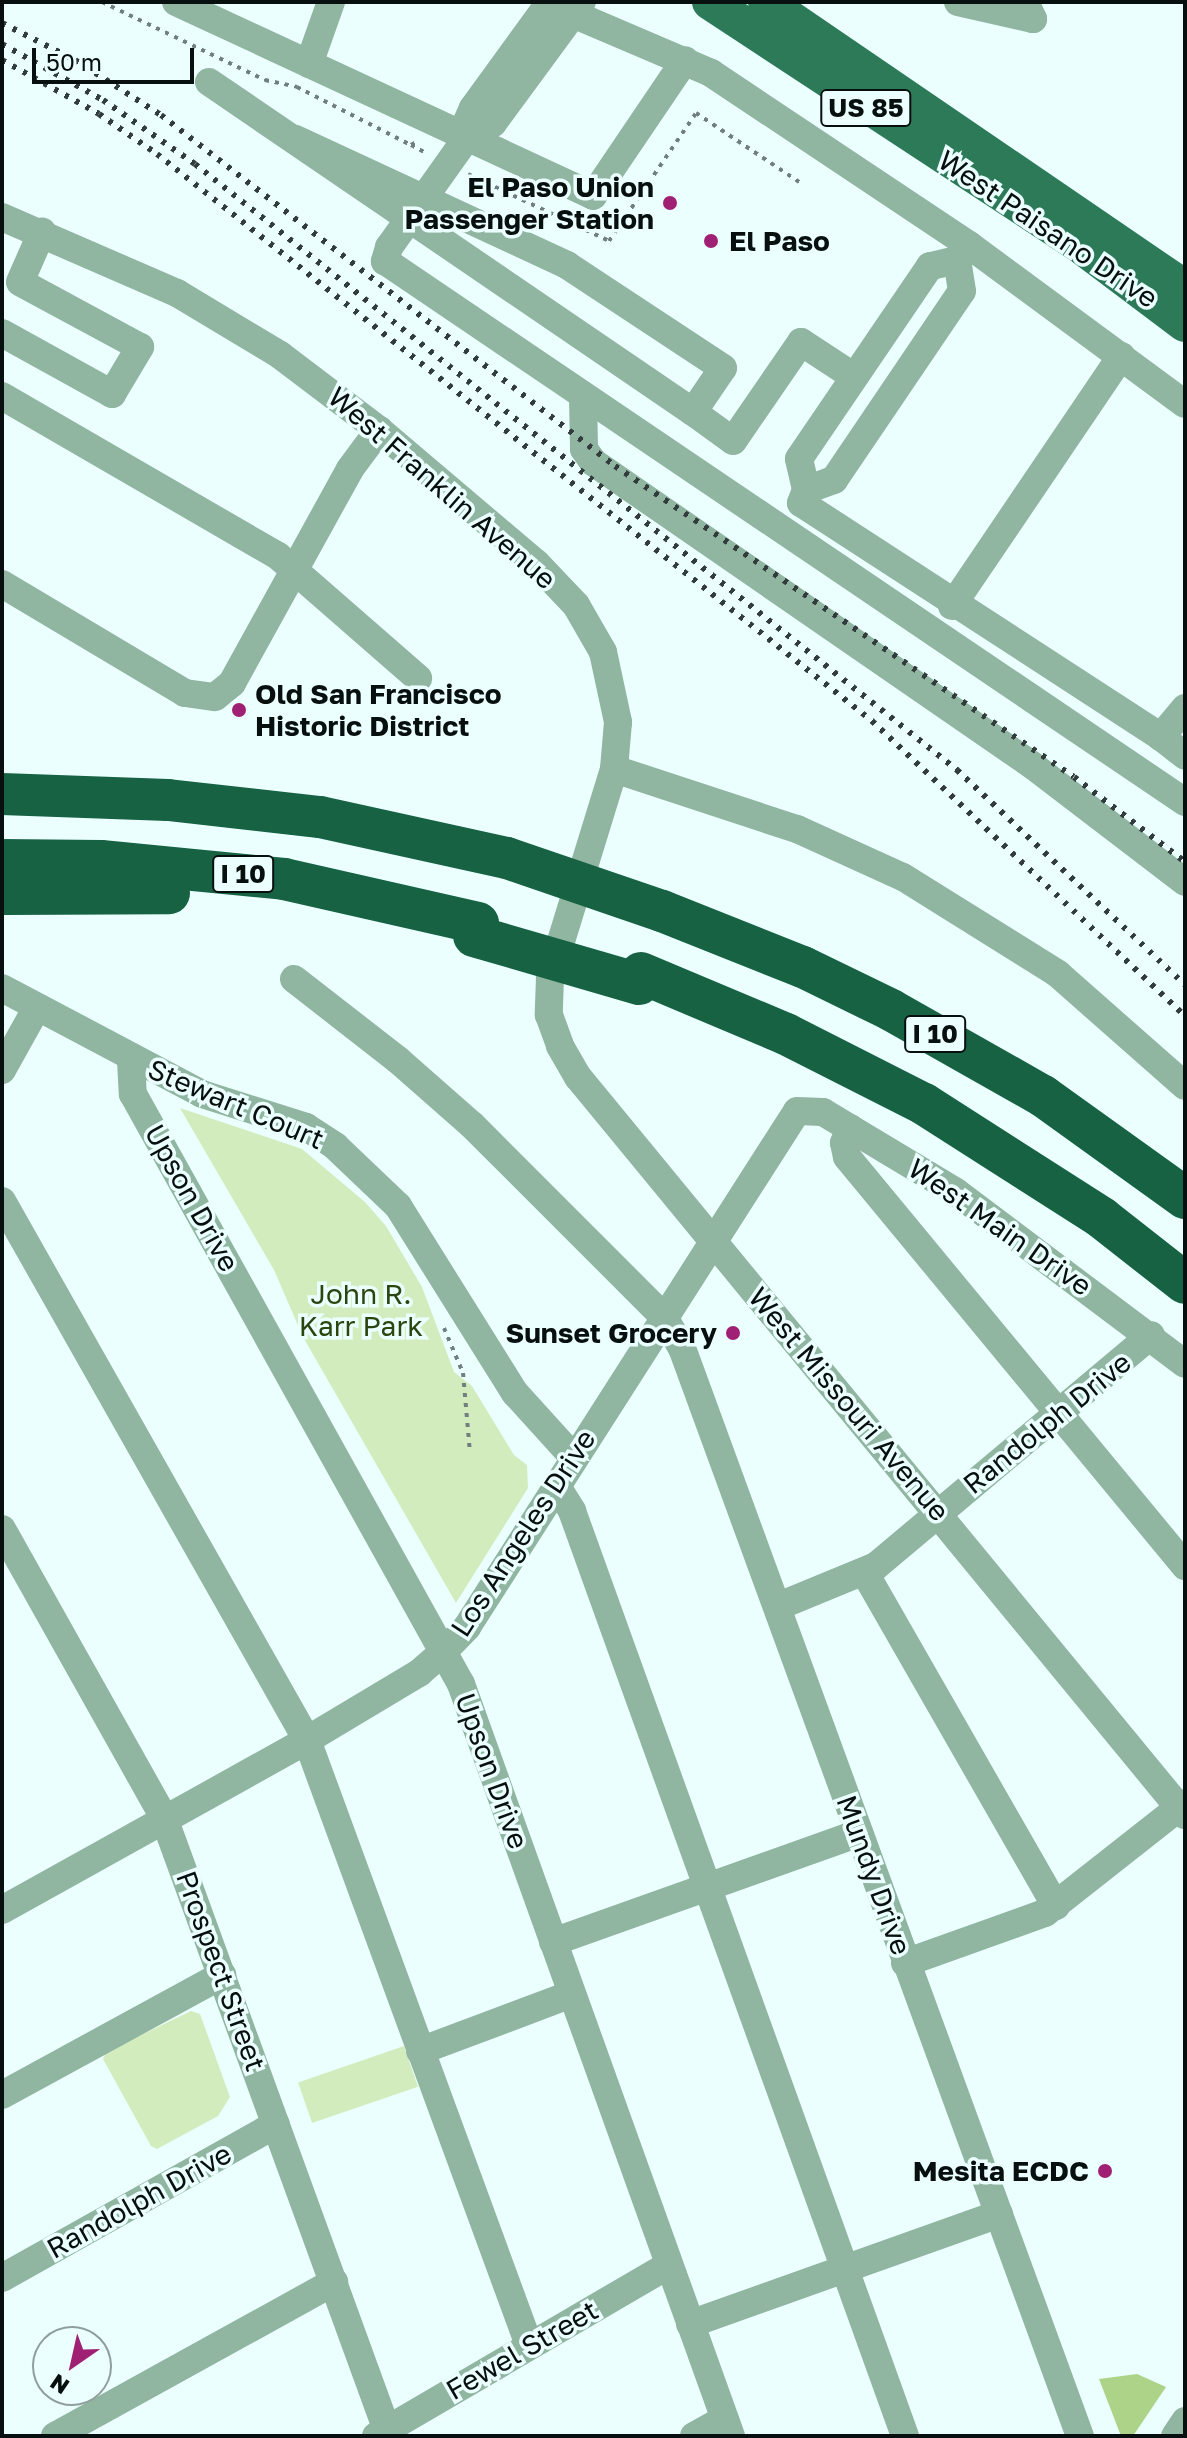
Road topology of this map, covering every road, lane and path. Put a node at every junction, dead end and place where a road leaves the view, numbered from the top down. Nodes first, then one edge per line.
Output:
1 (102, 2) edge
2 (331, 2) edge
3 (710, 2) edge
4 (766, 2) edge
5 (958, 2) edge
6 (1025, 2) edge
7 (568, 6) edge
8 (161, 16) edge
9 (685, 60) junction
10 (309, 64) junction
11 (265, 80) dead end
12 (209, 82) dead end
13 (468, 136) junction
14 (411, 145) dead end
15 (436, 159) dead end
16 (462, 172) dead end
17 (802, 184) dead end
18 (1033, 199) junction
19 (417, 209) junction
20 (2, 217) edge
21 (471, 218) junction
22 (42, 232) junction
23 (452, 249) junction
24 (963, 252) junction
25 (11, 277) edge
26 (1185, 288) edge
27 (1185, 324) edge
28 (2, 333) edge
29 (1121, 356) junction
30 (853, 376) junction
31 (2, 396) edge
32 (583, 396) junction
33 (1185, 404) edge
34 (697, 407) junction
35 (379, 430) junction
36 (806, 490) junction
37 (293, 570) junction
38 (2, 584) edge
39 (952, 606) junction
40 (418, 678) dead end
41 (1185, 708) edge
42 (1161, 737) junction
43 (1185, 756) edge
44 (2, 768) edge
45 (614, 769) junction
46 (2, 794) edge
47 (168, 800) junction
48 (1185, 802) edge
49 (2, 860) edge
50 (1185, 882) edge
51 (2, 894) edge
52 (476, 929) junction
53 (550, 977) joint
54 (294, 979) dead end
55 (2, 988) edge
56 (37, 1007) junction
57 (131, 1060) junction
58 (2, 1070) edge
59 (1185, 1086) edge
60 (804, 1108) joint
61 (850, 1128) junction
62 (1185, 1198) edge
63 (2, 1201) edge
64 (713, 1241) junction
65 (1185, 1283) edge
66 (664, 1317) junction
67 (440, 1320) dead end
68 (1151, 1335) junction
69 (1185, 1364) edge
70 (1060, 1412) junction
71 (470, 1453) dead end
72 (573, 1457) junction
73 (556, 1485) junction
74 (938, 1511) junction
75 (2, 1529) edge
76 (1185, 1566) edge
77 (865, 1573) junction
78 (779, 1606) junction
79 (445, 1650) junction
80 (307, 1740) junction
81 (1183, 1809) edge
82 (164, 1818) junction
83 (859, 1833) junction
84 (707, 1887) junction
85 (1056, 1906) junction
86 (2, 1910) edge
87 (553, 1942) junction
88 (905, 1963) junction
89 (222, 1975) junction
90 (572, 1994) junction
91 (420, 2051) junction
92 (2, 2095) edge
93 (276, 2124) junction
94 (999, 2214) junction
95 (669, 2265) junction
96 (845, 2269) junction
97 (2, 2278) edge
98 (334, 2282) junction
99 (690, 2324) junction
100 (529, 2345) junction
101 (1185, 2421) edge
102 (728, 2427) edge
103 (384, 2434) edge
104 (55, 2436) edge
105 (694, 2436) edge
106 (905, 2436) edge
107 (1080, 2436) edge
108 (1175, 2436) edge

1 - 8 path
2 - 10 street
3 - 18 main road, West Paisano Drive / US 85
4 - 18 main road, West Paisano Drive / US 85
5 - 6 street
7 - 9 street
7 - 13 street
8 - 10 street
8 - 11 path
9 - 13 street
9 - 24 street
10 - 13 street
12 - 19 street
13 - 19 street
14 - 15 path
16 - 17 path
18 - 26 main road, West Paisano Drive / US 85
18 - 27 main road, West Paisano Drive / US 85
19 - 21 street
19 - 23 street
19 - 32 street
20 - 22 street, West Franklin Avenue
21 - 23 street
21 - 34 street
22 - 25 street
22 - 35 street, West Franklin Avenue
23 - 34 street
24 - 29 street
24 - 30 street
24 - 36 street
25 - 28 street
29 - 33 street
29 - 39 street
30 - 34 street
30 - 36 street
31 - 37 street
32 - 48 street
32 - 50 street
35 - 37 street
35 - 45 street, West Franklin Avenue
36 - 39 street
37 - 38 street
37 - 40 street
39 - 42 street
41 - 42 street
42 - 43 street
44 - 47 highway
45 - 53 street, West Franklin Avenue
45 - 59 street
46 - 47 highway, I 10
47 - 62 highway, I 10, bridge
49 - 52 highway, I 10
51 - 52 highway
52 - 65 highway, I 10
53 - 64 street, West Missouri Avenue
54 - 66 street, Mundy Drive
55 - 56 street, Stewart Court
56 - 57 street, Stewart Court
56 - 58 street
57 - 72 street, Stewart Court
57 - 79 street, Upson Drive
60 - 61 street, West Main Drive
60 - 64 street, Los Angeles Drive
61 - 68 street, West Main Drive
61 - 70 street
63 - 80 street
64 - 66 street, Los Angeles Drive
64 - 74 street, West Missouri Avenue
66 - 72 street, Los Angeles Drive
66 - 78 street, Mundy Drive
67 - 71 path
68 - 69 street, West Main Drive
68 - 70 street, Randolph Drive
70 - 74 street, Randolph Drive
70 - 76 street
72 - 73 street, Los Angeles Drive
73 - 79 street, Los Angeles Drive
73 - 84 street
74 - 77 street, Randolph Drive
74 - 81 street, West Missouri Avenue
75 - 82 street, Prospect Street
77 - 78 street, Randolph Drive
77 - 85 street
78 - 83 street, Mundy Drive
79 - 80 street, Los Angeles Drive
79 - 87 street, Upson Drive
80 - 82 street, Los Angeles Drive
80 - 91 street
81 - 85 street
82 - 86 street, Los Angeles Drive
82 - 89 street, Prospect Street
83 - 84 street
83 - 88 street, Mundy Drive
84 - 87 street
84 - 96 street
85 - 88 street
87 - 90 street, Upson Drive
88 - 94 street, Mundy Drive
89 - 92 street
89 - 93 street, Prospect Street
90 - 91 street
90 - 95 street, Upson Drive
91 - 100 street
93 - 97 street, Randolph Drive
93 - 98 street, Prospect Street
94 - 96 street
94 - 107 street, Mundy Drive
95 - 99 street, Upson Drive
95 - 100 street, Fewel Street
96 - 99 street
96 - 106 street
98 - 103 street, Prospect Street
98 - 104 street
99 - 102 street, Upson Drive
100 - 103 street, Fewel Street
101 - 108 street
102 - 105 street

